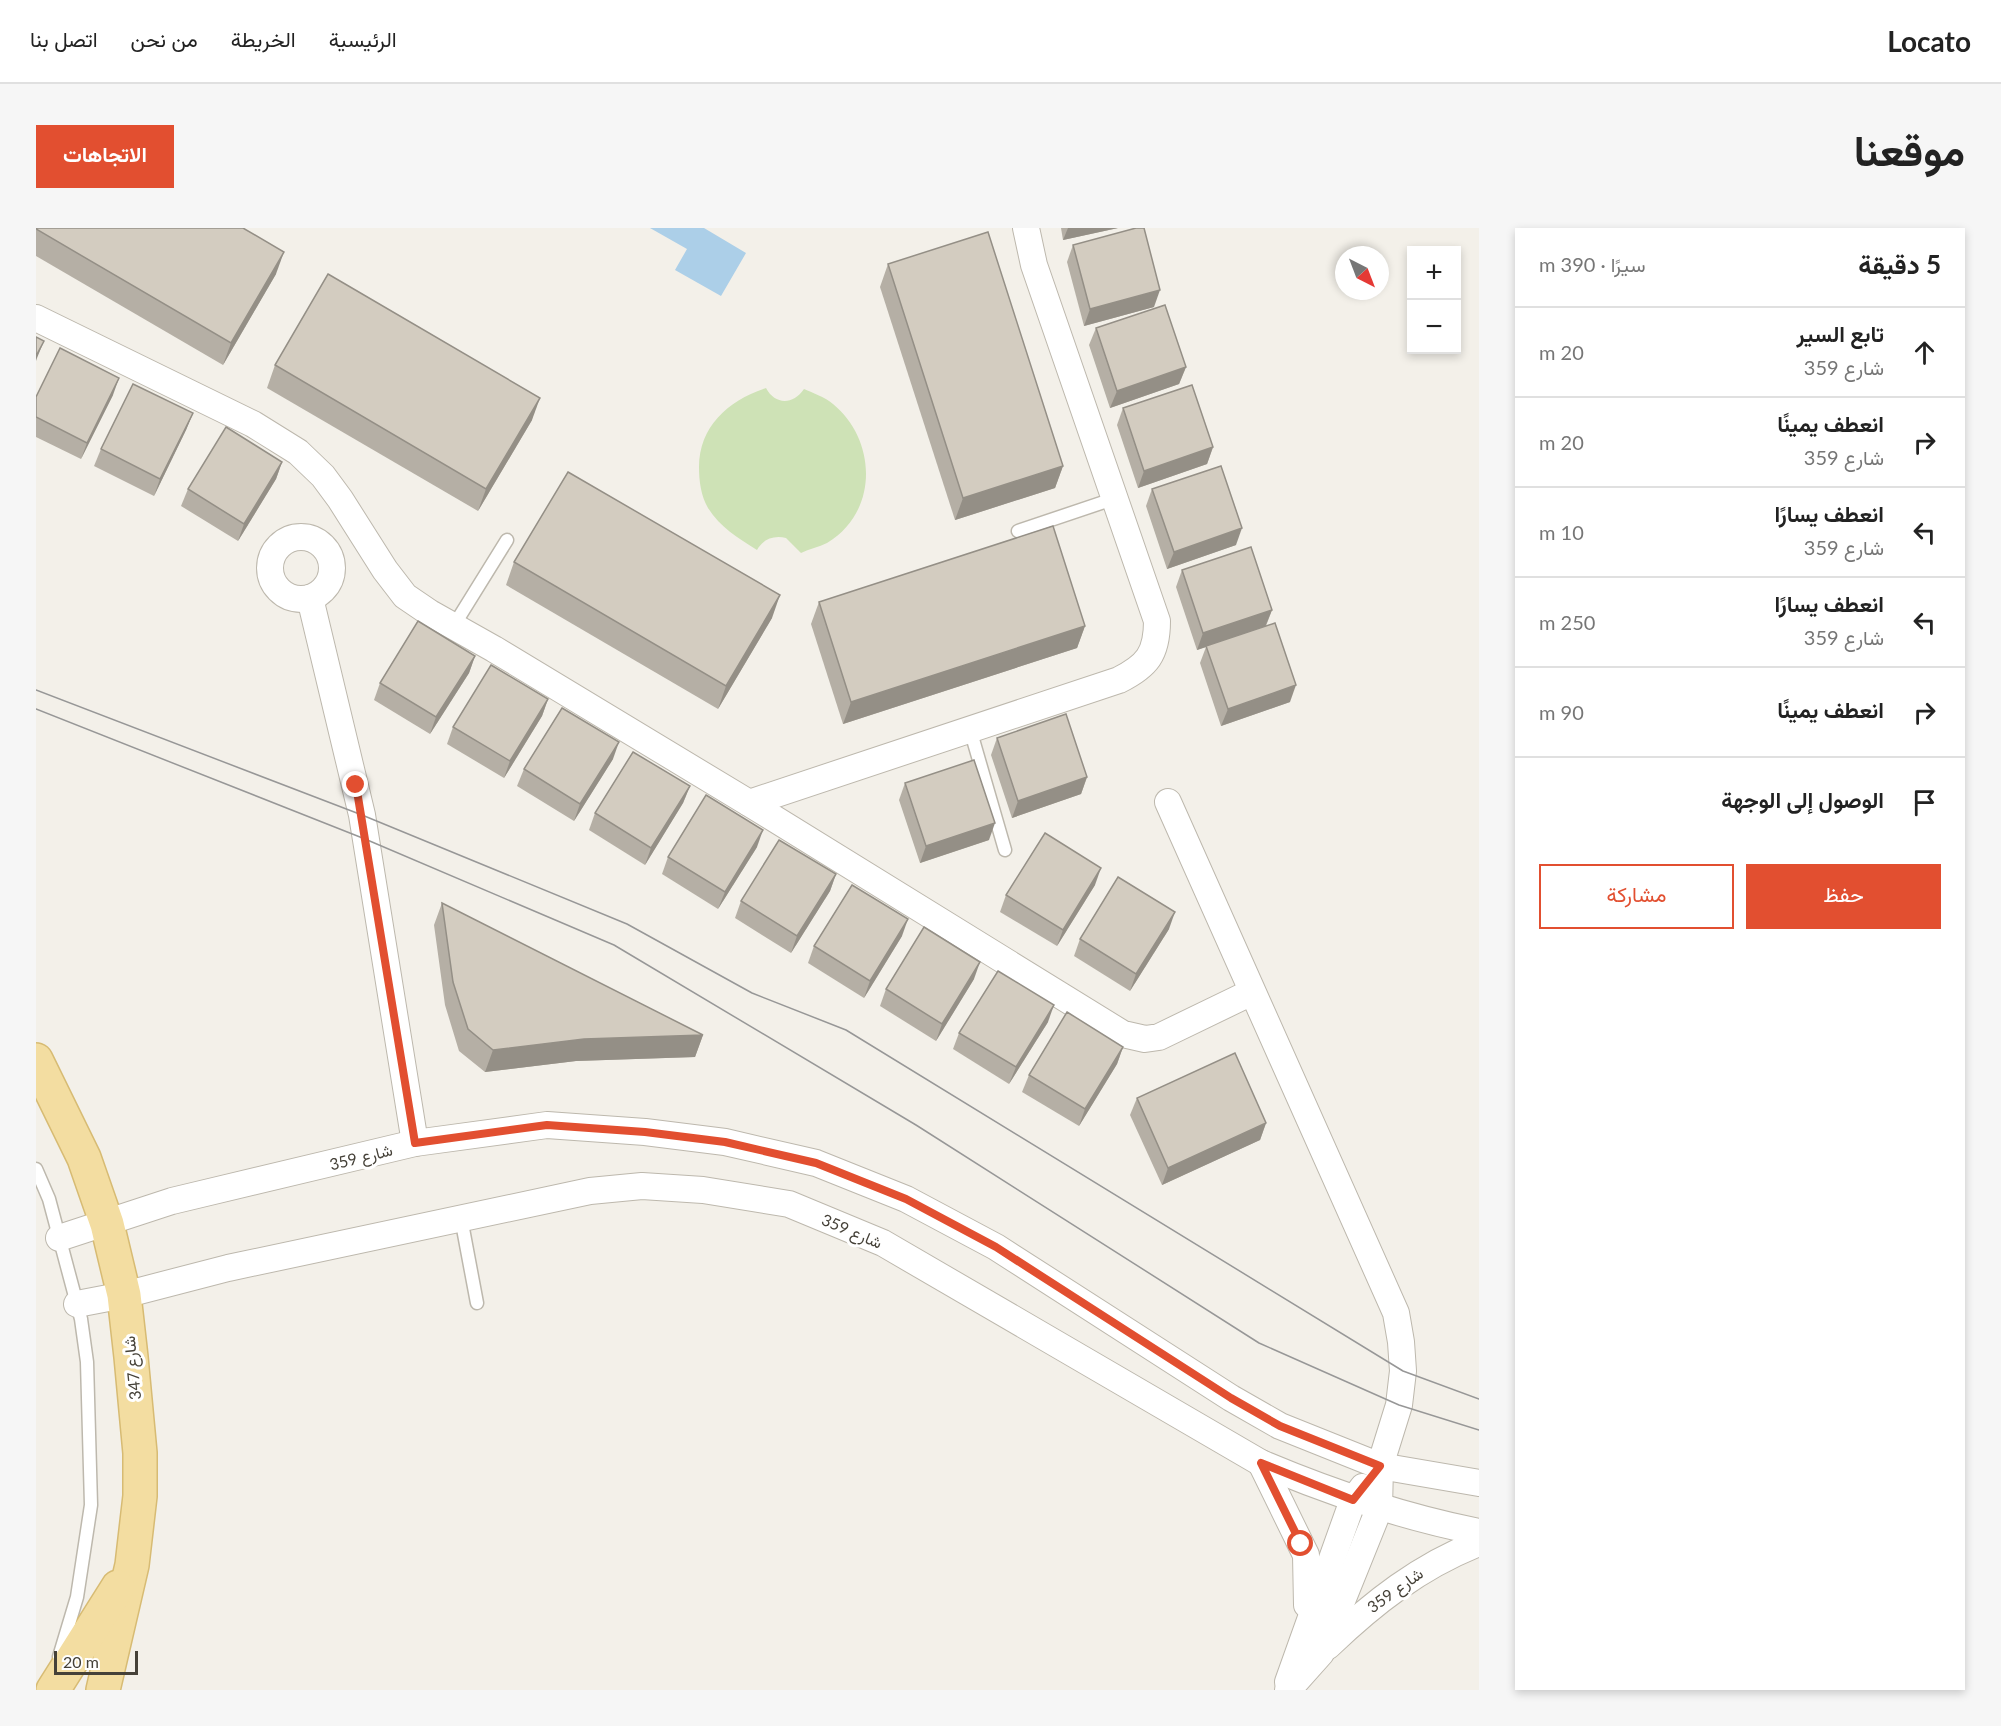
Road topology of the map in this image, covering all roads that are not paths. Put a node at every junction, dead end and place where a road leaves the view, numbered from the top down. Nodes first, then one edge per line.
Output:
1 (1026, 228) edge
2 (36, 318) edge
3 (1113, 499) junction
4 (1018, 531) dead end
5 (507, 540) dead end
6 (310, 598) dead end
7 (453, 627) junction
8 (970, 729) junction
9 (1168, 802) dead end
10 (749, 803) junction
11 (1005, 850) dead end
12 (1252, 992) junction
13 (36, 1060) edge
14 (415, 1143) junction
15 (36, 1169) edge
16 (461, 1218) junction
17 (107, 1224) junction
18 (59, 1238) junction
19 (124, 1295) junction
20 (477, 1303) dead end
21 (77, 1304) junction
22 (1261, 1463) junction
23 (1380, 1466) junction
24 (1479, 1483) edge
25 (1353, 1500) junction
26 (1379, 1509) junction
27 (1479, 1532) edge
28 (1479, 1543) edge
29 (132, 1565) junction
30 (1305, 1628) junction
31 (1321, 1653) junction
32 (51, 1690) edge
33 (103, 1690) edge
34 (1287, 1690) edge

1 - 3 street
2 - 7 street
3 - 4 lane
3 - 8 street
5 - 7 lane
6 - 14 street
7 - 10 street
8 - 10 street
8 - 11 lane
9 - 12 street
10 - 12 street
12 - 23 street
13 - 17 main road, شارع 347
14 - 17 street, شارع 359
14 - 23 street, شارع 359
15 - 18 lane
16 - 19 street, شارع 359
16 - 20 lane
16 - 22 street, شارع 359
17 - 18 street, شارع 359
17 - 19 main road, شارع 347
18 - 21 lane
19 - 21 street, شارع 359
19 - 29 main road, شارع 347
21 - 32 lane
22 - 25 street, شارع 359
22 - 30 street, شارع 359
23 - 24 street, شارع 359
23 - 25 street, شارع 359
23 - 26 street, شارع 359
25 - 26 street, شارع 359
25 - 30 street, شارع 359
26 - 27 street, شارع 359
26 - 31 street, شارع 359
28 - 31 street, شارع 359
29 - 32 main road
29 - 33 main road, شارع 347
30 - 34 street, شارع 359
31 - 34 street, شارع 359

